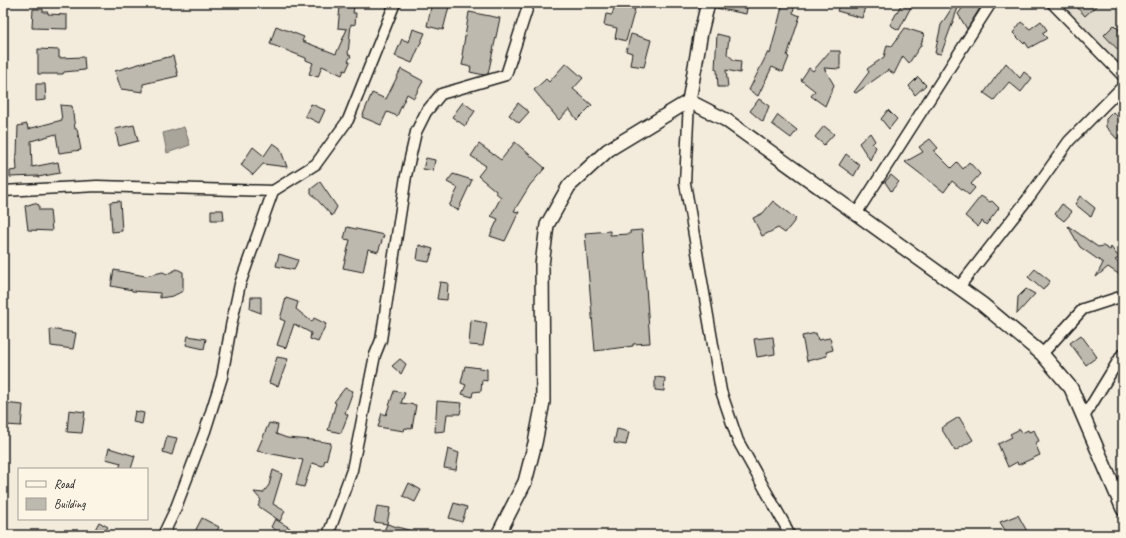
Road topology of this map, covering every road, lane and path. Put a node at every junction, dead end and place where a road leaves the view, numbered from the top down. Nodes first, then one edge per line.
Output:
1 (395, 3) edge
2 (529, 3) edge
3 (708, 3) edge
4 (991, 3) edge
5 (1052, 3) edge
6 (1123, 76) edge
7 (1123, 86) edge
8 (689, 101) junction
9 (3, 191) edge
10 (273, 191) junction
11 (856, 214) junction
12 (959, 287) junction
13 (1123, 296) edge
14 (1123, 353) edge
15 (1042, 354) junction
16 (1084, 417) junction
17 (1123, 509) edge
18 (163, 535) edge
19 (328, 535) edge
20 (498, 535) edge
21 (789, 535) edge

1 - 10 street
2 - 19 street
3 - 8 street
4 - 11 street
5 - 6 street
7 - 12 street
8 - 11 street
8 - 20 street
8 - 21 street
9 - 10 street
10 - 18 street
11 - 12 street
12 - 15 street
13 - 15 street
14 - 16 street
15 - 16 street
16 - 17 street

